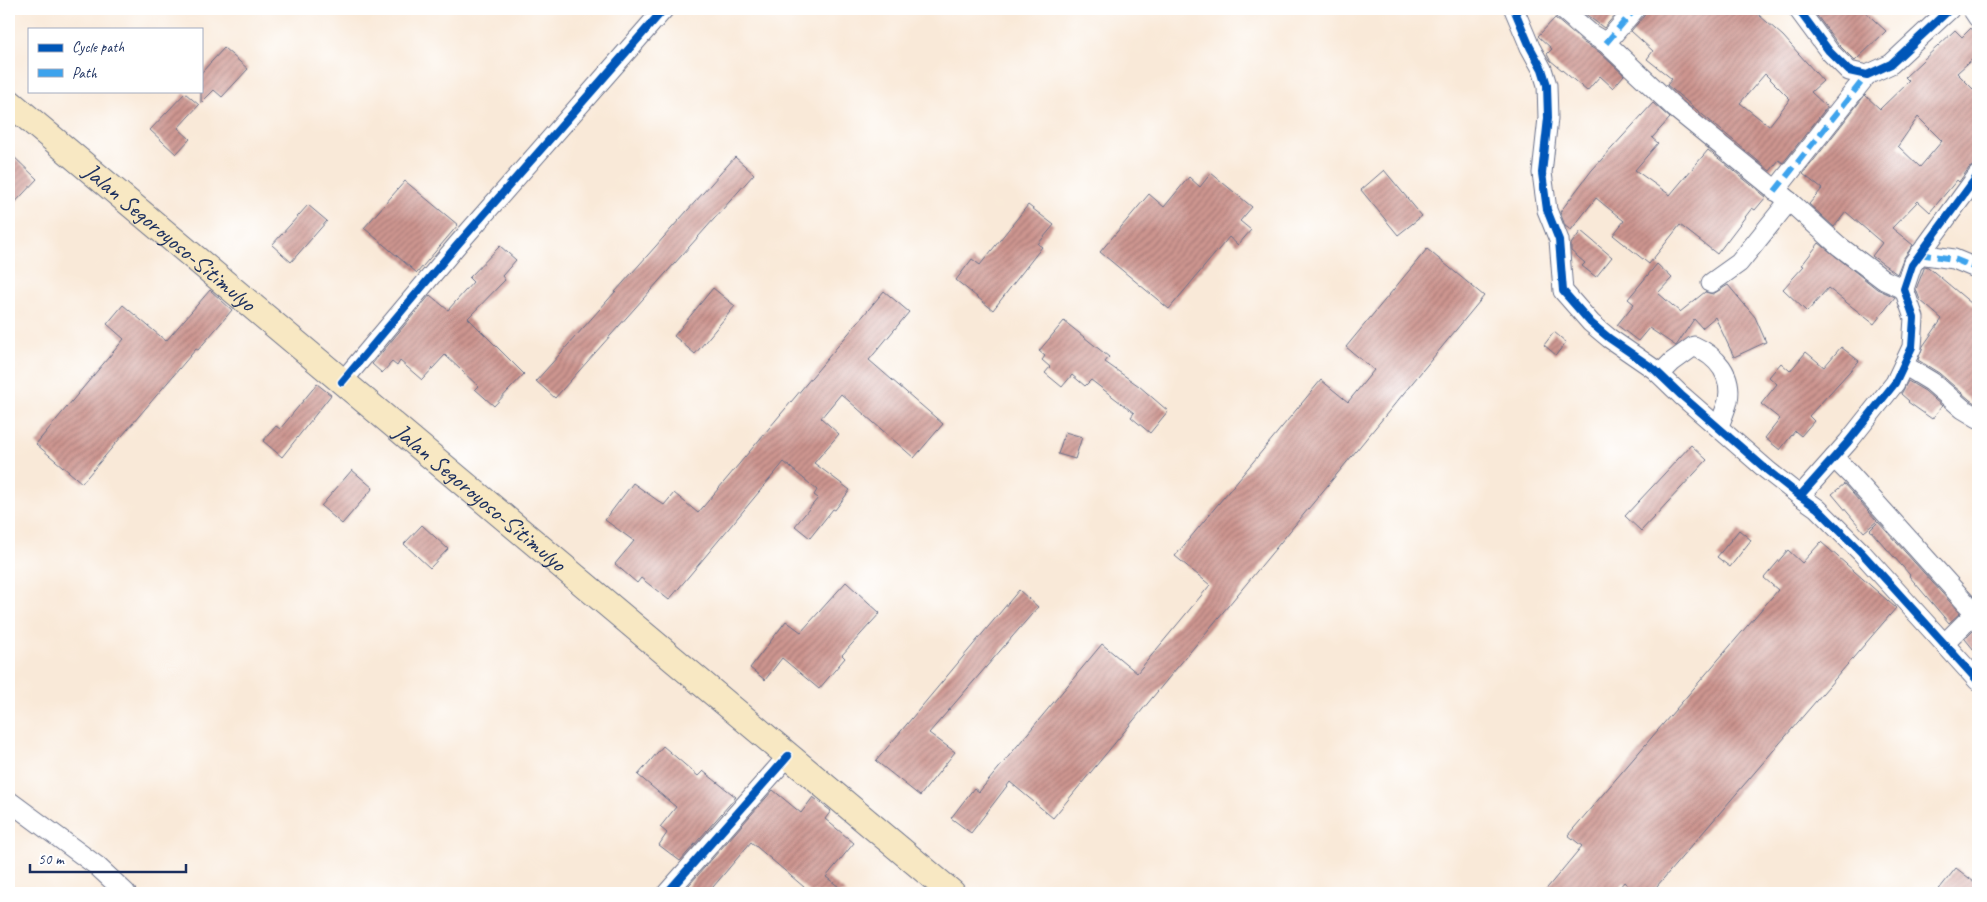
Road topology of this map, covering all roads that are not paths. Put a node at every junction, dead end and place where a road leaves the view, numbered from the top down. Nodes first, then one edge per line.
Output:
1 (664, 9) edge
2 (1514, 9) edge
3 (1562, 9) edge
4 (1635, 9) edge
5 (1798, 9) edge
6 (1950, 9) edge
7 (1972, 9) edge
8 (1978, 18) edge
9 (1606, 44) junction
10 (1867, 75) junction
11 (9, 102) edge
12 (1978, 175) edge
13 (1782, 196) junction
14 (1919, 254) junction
15 (1978, 269) edge
16 (1711, 283) dead end
17 (1904, 289) junction
18 (1904, 365) junction
19 (1660, 374) junction
20 (342, 382) junction
21 (1978, 418) edge
22 (1719, 426) junction
23 (1834, 458) junction
24 (1800, 496) junction
25 (1977, 614) edge
26 (1945, 643) junction
27 (1978, 681) edge
28 (788, 756) junction
29 (9, 801) edge
30 (126, 893) edge
31 (667, 893) edge
32 (952, 893) edge

1 - 20 street
2 - 19 street
3 - 9 street
4 - 9 street
5 - 10 street
6 - 10 street
7 - 8 street
9 - 13 street
10 - 13 street
11 - 20 main road, Jalan Segoroyoso-Sitimulyo
12 - 14 street
13 - 16 street
13 - 17 street
14 - 15 street
14 - 17 street
17 - 18 street
18 - 21 street
18 - 23 street
19 - 22 street
19 - 22 street
20 - 28 main road, Jalan Segoroyoso-Sitimulyo
22 - 24 street
23 - 24 street
23 - 25 street
24 - 26 street
25 - 26 street
26 - 27 street
28 - 31 street
28 - 32 main road, Jalan Segoroyoso-Sitimulyo
29 - 30 street

